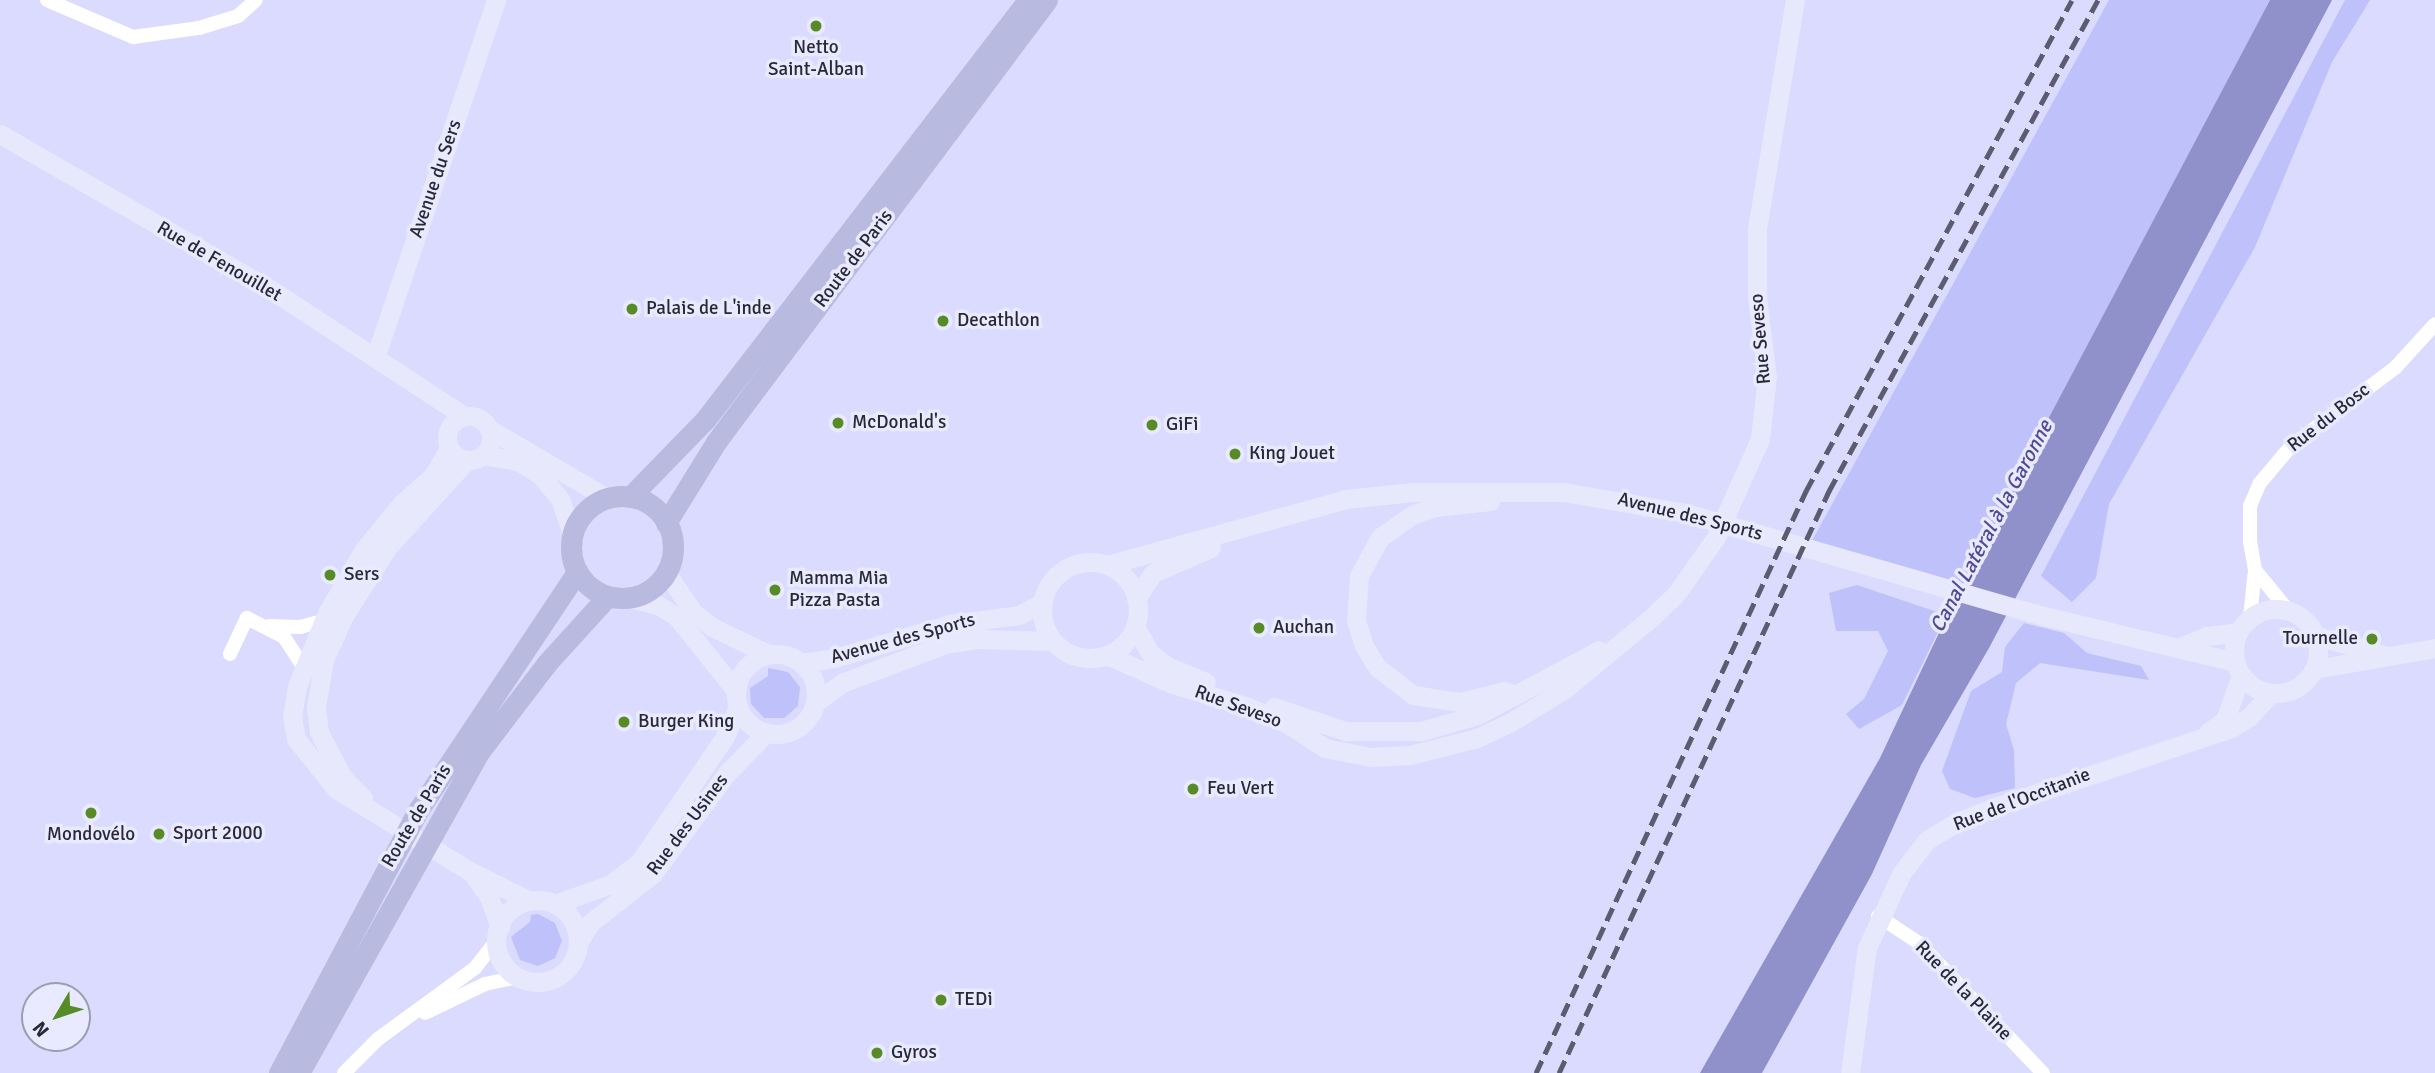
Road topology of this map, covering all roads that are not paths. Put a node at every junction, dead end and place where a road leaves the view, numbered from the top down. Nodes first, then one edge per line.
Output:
1 (47, 0) edge
2 (256, 0) edge
3 (496, 0) edge
4 (1028, 0) edge
5 (1047, 0) edge
6 (1796, 0) edge
7 (0, 134) edge
8 (2435, 324) edge
9 (375, 358) junction
10 (456, 421) junction
11 (489, 429) junction
12 (449, 448) junction
13 (475, 458) junction
14 (1413, 492) junction
15 (1564, 492) junction
16 (630, 497) junction
17 (607, 498) junction
18 (666, 523) junction
19 (572, 533) junction
20 (1107, 565) junction
21 (2256, 570) junction
22 (577, 572) junction
23 (666, 572) junction
24 (607, 597) junction
25 (630, 598) junction
26 (1136, 599) junction
27 (1043, 602) junction
28 (2287, 609) junction
29 (323, 621) junction
30 (258, 624) junction
31 (2244, 624) junction
32 (1135, 626) junction
33 (1628, 636) junction
34 (2316, 636) junction
35 (1054, 641) junction
36 (2183, 646) junction
37 (2435, 648) edge
38 (230, 654) dead end
39 (768, 654) junction
40 (1107, 655) junction
41 (2385, 655) junction
42 (802, 663) junction
43 (303, 666) junction
44 (2238, 668) junction
45 (2315, 669) junction
46 (2271, 693) junction
47 (1516, 696) junction
48 (737, 699) junction
49 (816, 702) junction
50 (766, 733) junction
51 (2204, 734) junction
52 (376, 811) junction
53 (470, 871) junction
54 (530, 901) junction
55 (555, 904) junction
56 (1878, 916) junction
57 (498, 933) junction
58 (578, 943) junction
59 (517, 977) junction
60 (395, 1027) junction
61 (279, 1073) edge
62 (299, 1073) edge
63 (344, 1073) edge
64 (1850, 1073) edge
65 (2042, 1073) edge

1 - 2 street
3 - 9 main road, Avenue du Sers
4 - 16 main road, Route de Paris
5 - 18 main road, Route de Paris
6 - 33 main road, Rue Seveso
7 - 9 main road, Rue de Fenouillet
8 - 21 street, Rue du Bosc
9 - 10 main road, Rue de Fenouillet
10 - 11 main road
10 - 12 main road
11 - 13 main road
11 - 17 main road
12 - 13 main road
12 - 29 main road
13 - 19 main road
13 - 52 main road
14 - 15 main road, Avenue des Sports
14 - 20 main road, Avenue des Sports
14 - 26 main road, Avenue des Sports
15 - 36 main road, Avenue des Sports
15 - 47 main road
16 - 17 main road
16 - 18 main road
17 - 19 main road
18 - 23 main road
19 - 22 main road
20 - 26 main road
20 - 27 main road
21 - 28 street, Rue du Bosc
21 - 31 street, Rue du Bosc
22 - 24 main road
22 - 61 main road, Route de Paris
23 - 25 main road
23 - 39 main road
24 - 25 main road
24 - 62 main road, Route de Paris
25 - 48 main road
26 - 32 main road
27 - 35 main road
27 - 42 main road, Avenue des Sports
28 - 31 main road
28 - 34 main road
29 - 30 street
29 - 43 main road
30 - 38 street
30 - 43 street
31 - 36 main road
31 - 44 main road
32 - 40 main road
32 - 47 main road, Rue Seveso
33 - 40 main road, Rue Seveso
33 - 47 main road, Rue Seveso
34 - 41 main road
34 - 45 main road
35 - 40 main road
35 - 49 main road, Avenue des Sports
36 - 44 main road
37 - 41 main road
39 - 42 main road
39 - 48 main road
41 - 45 main road
42 - 49 main road
43 - 52 main road
44 - 46 main road
44 - 51 main road
45 - 46 main road
46 - 51 main road, Rue de l'Occitanie
48 - 50 main road
48 - 55 main road, Rue des Usines
49 - 50 main road
50 - 58 main road, Rue des Usines
51 - 56 main road, Rue de l'Occitanie
52 - 53 main road
53 - 54 main road
53 - 57 main road
54 - 55 main road
54 - 57 main road
55 - 58 main road
56 - 64 main road, Rue de l'Occitanie
56 - 65 street, Rue de la Plaine
57 - 59 main road
57 - 60 street
58 - 59 main road
59 - 60 street
60 - 63 street

